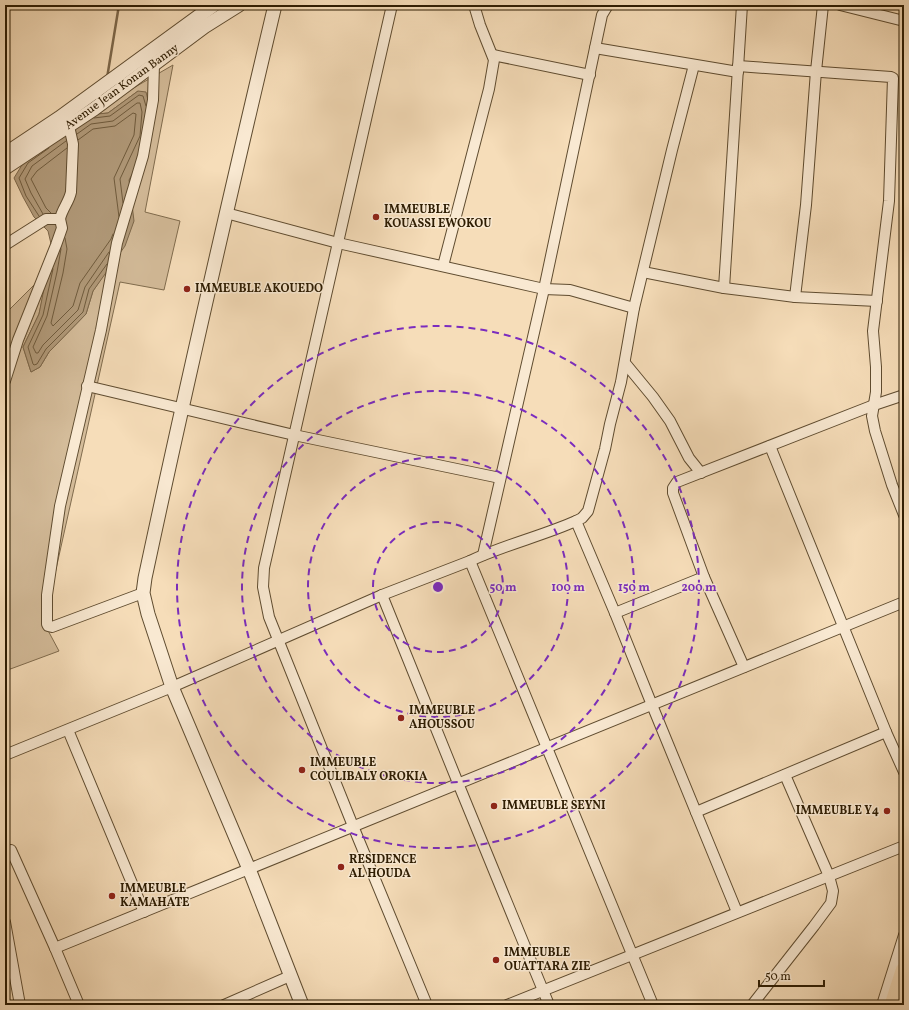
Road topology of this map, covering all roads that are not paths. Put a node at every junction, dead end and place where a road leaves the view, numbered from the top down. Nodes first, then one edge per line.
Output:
1 (214, 5) edge
2 (239, 5) edge
3 (275, 5) edge
4 (392, 5) edge
5 (474, 5) edge
6 (608, 5) edge
7 (742, 5) edge
8 (823, 5) edge
9 (840, 5) edge
10 (904, 21) edge
11 (595, 48) junction
12 (493, 55) junction
13 (154, 64) junction
14 (694, 65) junction
15 (738, 69) junction
16 (816, 71) junction
17 (590, 75) junction
18 (105, 92) junction
19 (69, 126) junction
20 (5, 154) edge
21 (5, 168) edge
22 (226, 213) junction
23 (60, 219) junction
24 (338, 243) junction
25 (5, 245) edge
26 (443, 266) junction
27 (643, 272) junction
28 (724, 288) junction
29 (544, 289) junction
30 (795, 297) junction
31 (877, 301) junction
32 (634, 308) junction
33 (625, 363) junction
34 (5, 381) edge
35 (87, 386) junction
36 (904, 395) edge
37 (874, 405) junction
38 (182, 408) junction
39 (294, 435) junction
40 (770, 446) junction
41 (701, 473) junction
42 (500, 478) junction
43 (904, 515) edge
44 (576, 521) junction
45 (483, 555) junction
46 (470, 561) junction
47 (704, 577) junction
48 (143, 593) junction
49 (382, 595) junction
50 (904, 602) edge
51 (615, 613) junction
52 (844, 627) junction
53 (280, 641) junction
54 (744, 667) junction
55 (172, 687) junction
56 (652, 706) junction
57 (68, 730) junction
58 (886, 732) junction
59 (547, 748) junction
60 (5, 755) edge
61 (904, 772) edge
62 (785, 775) junction
63 (458, 783) junction
64 (696, 812) junction
65 (353, 826) junction
66 (904, 846) edge
67 (12, 850) dead end
68 (249, 870) junction
69 (829, 876) junction
70 (144, 912) junction
71 (736, 912) junction
72 (5, 922) edge
73 (904, 935) edge
74 (56, 948) junction
75 (632, 954) junction
76 (904, 971) edge
77 (290, 976) junction
78 (544, 990) junction
79 (20, 1005) edge
80 (78, 1005) edge
81 (224, 1005) edge
82 (302, 1005) edge
83 (427, 1005) edge
84 (507, 1005) edge
85 (549, 1005) edge
86 (653, 1005) edge
87 (752, 1005) edge
88 (882, 1005) edge
89 (893, 1005) edge

1 - 18 street, Avenue Jean Konan Banny
2 - 13 street, Avenue Jean Konan Banny
3 - 22 street
4 - 24 street
5 - 12 street
6 - 11 street
7 - 15 street
8 - 16 street
9 - 10 street
11 - 14 street
11 - 17 street
12 - 17 street
12 - 26 street
13 - 18 street, Avenue Jean Konan Banny
13 - 35 street
14 - 15 street
14 - 27 street
15 - 16 street
15 - 28 street
16 - 30 street
16 - 31 street
17 - 29 street
18 - 19 street, Avenue Jean Konan Banny
18 - 20 street, Avenue Jean Konan Banny
19 - 21 street, Avenue Jean Konan Banny
19 - 23 street
22 - 24 street
22 - 38 street
23 - 25 street
23 - 34 street
24 - 26 street
24 - 39 street
26 - 29 street
27 - 28 street
27 - 32 street
28 - 30 street
29 - 32 street
29 - 42 street
30 - 31 street
31 - 37 street
32 - 33 street
33 - 41 street
33 - 44 street
35 - 38 street
35 - 48 street
36 - 37 street
37 - 40 street
37 - 43 street
38 - 39 street
38 - 48 street
39 - 42 street
39 - 53 street
40 - 41 street
40 - 52 street
41 - 47 street
42 - 45 street
44 - 45 street
44 - 51 street
45 - 46 street
46 - 49 street
46 - 59 street
47 - 51 street
47 - 54 street
48 - 55 street
49 - 53 street
49 - 63 street
50 - 52 street
51 - 56 street
52 - 54 street
52 - 58 street
53 - 55 street
53 - 65 street
54 - 56 street
55 - 57 street
55 - 68 street
56 - 59 street
56 - 64 street
57 - 60 street
57 - 70 street
58 - 61 street
58 - 62 street
59 - 63 street
59 - 75 street
62 - 64 street
62 - 69 street
63 - 65 street
63 - 78 street
64 - 71 street
65 - 68 street
65 - 83 street
66 - 69 street
67 - 74 street
68 - 70 street
68 - 77 street
69 - 71 street
69 - 87 street
70 - 74 street
71 - 75 street
72 - 79 street
73 - 88 street
74 - 80 street
75 - 78 street
75 - 86 street
76 - 89 highway
77 - 81 street
77 - 82 street
78 - 84 street
78 - 85 street

